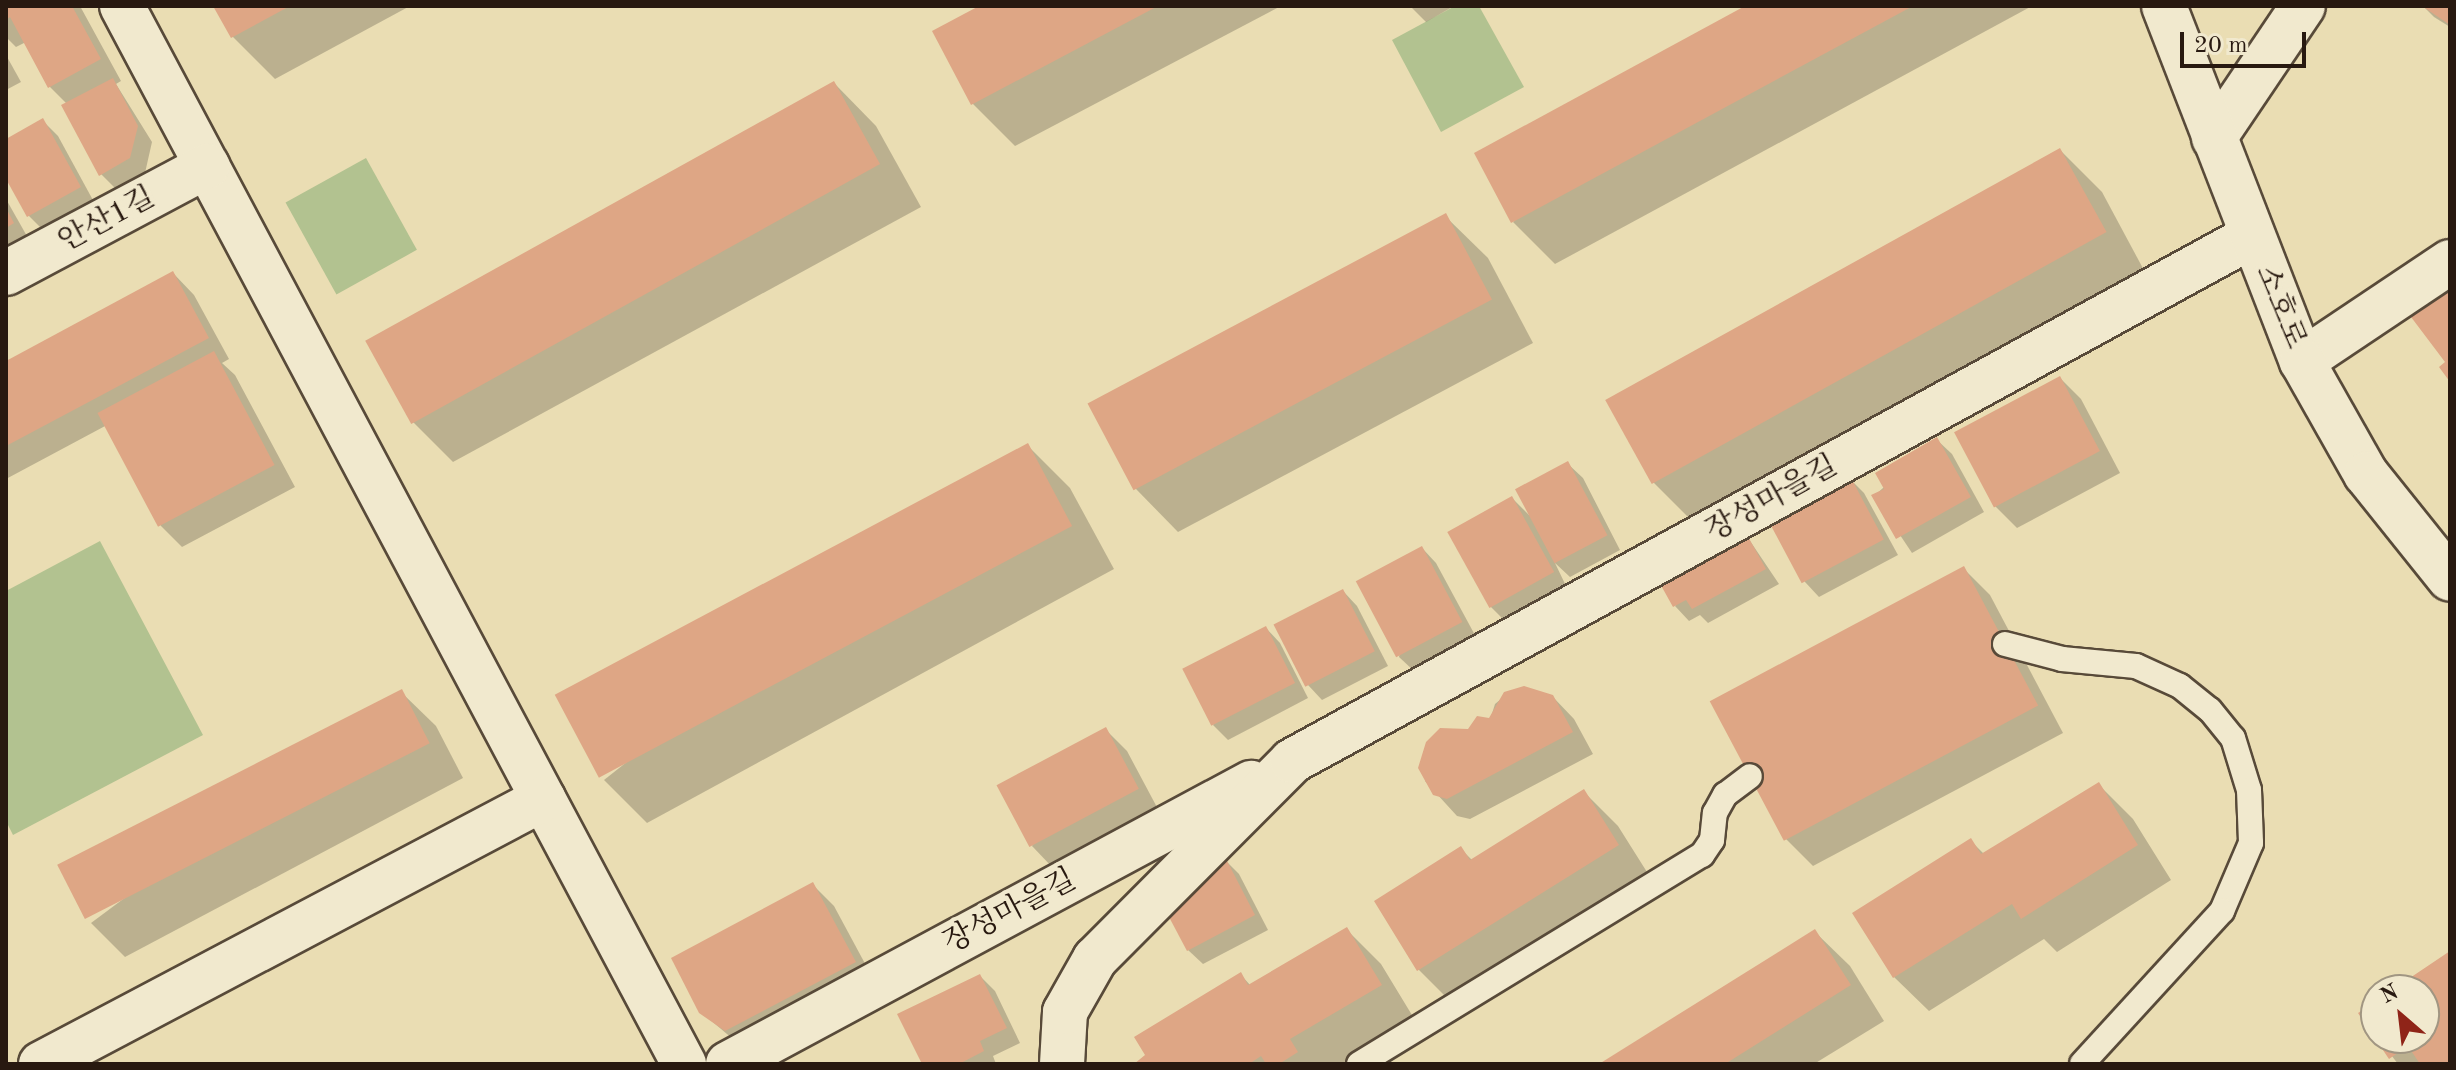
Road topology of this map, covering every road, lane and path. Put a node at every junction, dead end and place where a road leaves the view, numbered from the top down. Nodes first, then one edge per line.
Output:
1 (122, 6) edge
2 (2164, 6) edge
3 (2303, 6) edge
4 (2214, 138) junction
5 (207, 166) junction
6 (2252, 236) junction
7 (2450, 262) edge
8 (6, 273) edge
9 (2302, 361) junction
10 (2450, 579) edge
11 (2005, 644) dead end
12 (1292, 761) junction
13 (1750, 776) dead end
14 (543, 799) junction
15 (41, 1064) edge
16 (684, 1064) edge
17 (728, 1064) edge
18 (1062, 1064) edge
19 (1359, 1064) edge
20 (2082, 1064) edge

1 - 5 street
2 - 4 street, 소호로
3 - 4 street
4 - 6 street, 소호로
5 - 8 street, 안산1길
5 - 14 street
6 - 9 street, 소호로
6 - 12 street, 장성마을길
7 - 9 street
9 - 10 street, 소호로
11 - 20 lane
12 - 17 street, 장성마을길
12 - 18 street, 장성마을길
13 - 19 lane
14 - 15 street
14 - 16 street

